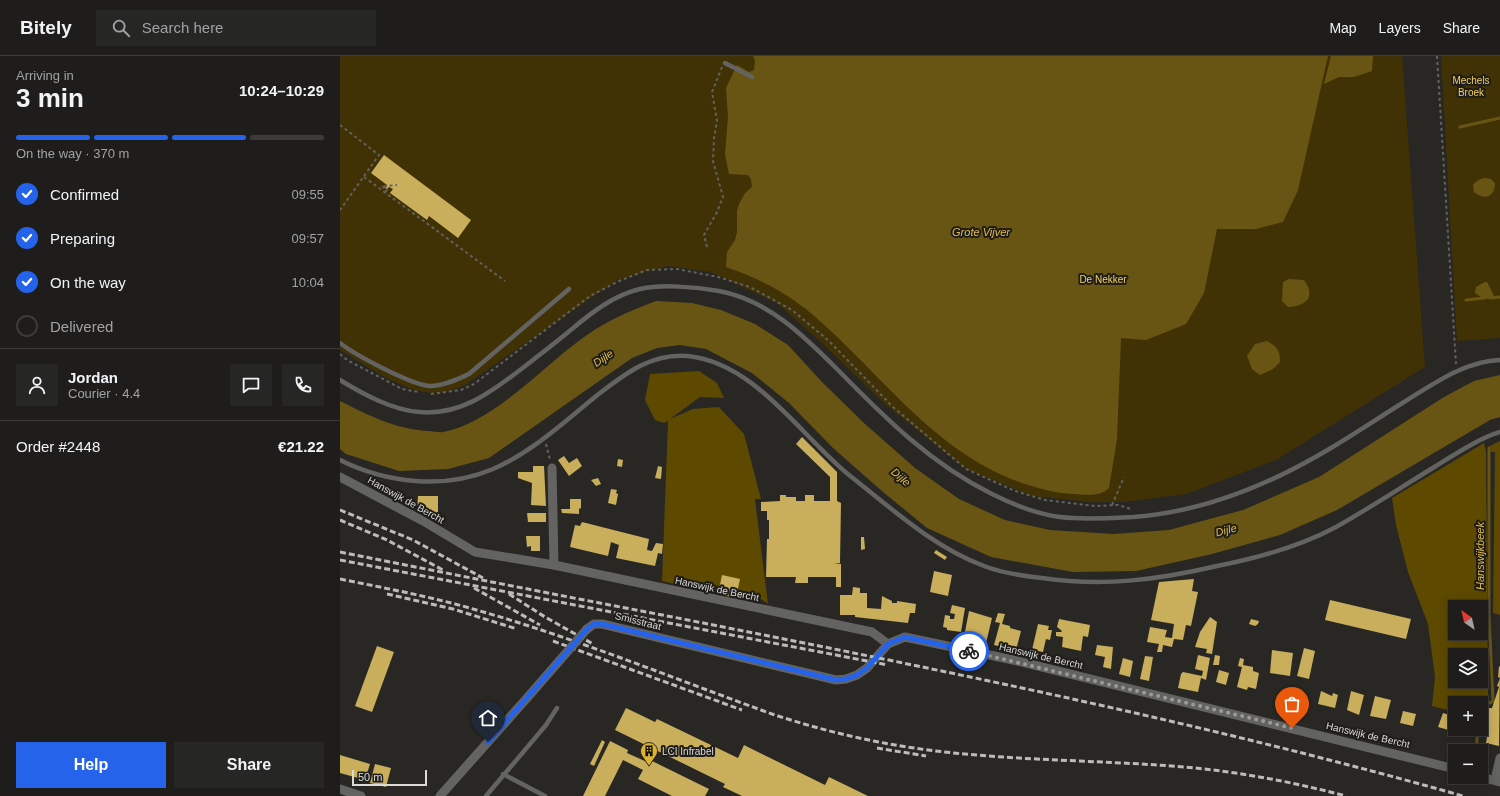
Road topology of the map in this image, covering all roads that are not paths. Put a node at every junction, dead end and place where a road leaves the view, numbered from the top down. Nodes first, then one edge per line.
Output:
1 (725, 63) road end
2 (752, 77) dead end
3 (569, 289) dead end
4 (340, 343) edge
5 (1500, 360) edge
6 (340, 380) edge
7 (1500, 432) edge
8 (340, 460) edge
9 (552, 468) road end
10 (340, 477) edge
11 (554, 565) junction
12 (888, 644) junction
13 (557, 708) dead end
14 (1500, 758) edge
15 (1448, 766) edge
16 (503, 774) junction
17 (1497, 781) edge
18 (340, 789) edge
19 (361, 796) edge
20 (440, 796) edge
21 (486, 796) edge
22 (544, 796) edge

1 - 2 lane
3 - 4 lane
5 - 6 lane
7 - 8 lane
9 - 11 street
10 - 11 street, Hanswijk de Bercht
11 - 12 street, Hanswijk de Bercht
12 - 15 street, Hanswijk de Bercht
12 - 20 street, Smisstraat, bridge
13 - 16 lane
14 - 17 street
16 - 21 lane
16 - 22 lane
18 - 19 street

